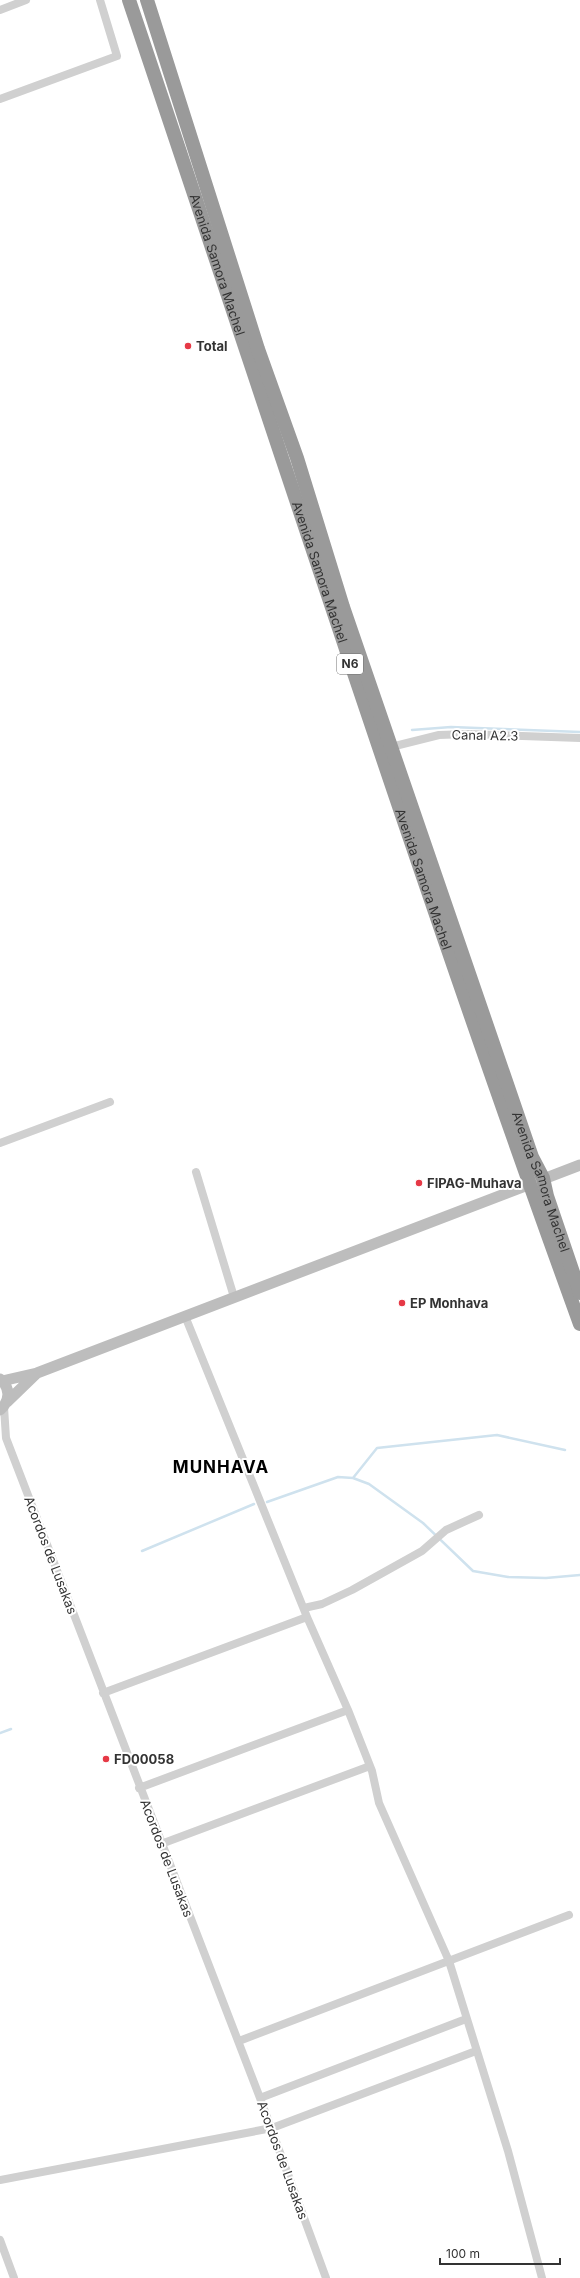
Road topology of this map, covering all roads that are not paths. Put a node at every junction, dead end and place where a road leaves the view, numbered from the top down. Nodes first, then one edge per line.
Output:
1 (26, 0) edge
2 (100, 0) edge
3 (129, 0) edge
4 (147, 0) edge
5 (0, 10) edge
6 (0, 99) edge
7 (580, 738) edge
8 (391, 747) junction
9 (110, 1102) dead end
10 (0, 1143) edge
11 (580, 1165) edge
12 (196, 1172) dead end
13 (544, 1178) junction
14 (528, 1184) junction
15 (580, 1292) edge
16 (234, 1297) junction
17 (185, 1316) junction
18 (580, 1324) edge
19 (37, 1373) junction
20 (1, 1380) edge
21 (4, 1406) edge
22 (0, 1432) edge
23 (6, 1438) junction
24 (479, 1515) dead end
25 (304, 1608) junction
26 (307, 1617) junction
27 (103, 1693) junction
28 (348, 1710) junction
29 (370, 1766) junction
30 (139, 1788) junction
31 (161, 1844) junction
32 (568, 1915) dead end
33 (449, 1961) junction
34 (466, 2019) junction
35 (238, 2041) junction
36 (476, 2051) junction
37 (260, 2098) junction
38 (272, 2128) junction
39 (0, 2180) edge
40 (0, 2240) edge
41 (14, 2278) edge
42 (326, 2278) edge
43 (542, 2278) edge

1 - 5 street
2 - 6 street
3 - 14 highway, Avenida Samora Machel / N6
4 - 8 highway, Avenida Samora Machel / N6
7 - 8 street, Canal A2.3
8 - 13 highway, Avenida Samora Machel / N6
9 - 10 street
11 - 13 main road
12 - 16 street
13 - 14 main road
13 - 15 highway, Avenida Samora Machel / N6
14 - 16 main road
14 - 18 highway, Avenida Samora Machel / N6
16 - 17 main road
17 - 19 main road
17 - 25 street
19 - 20 main road
19 - 21 main road
20 - 21 main road
21 - 23 street
22 - 23 street
23 - 27 street, Acordos de Lusakas
24 - 25 street
25 - 26 street
26 - 27 street
26 - 28 street
27 - 30 street, Acordos de Lusakas
28 - 29 street
28 - 30 street
29 - 31 street
29 - 33 street
30 - 31 street, Acordos de Lusakas
31 - 35 street, Acordos de Lusakas
32 - 33 street
33 - 34 street
33 - 35 street
34 - 36 street
34 - 37 street
35 - 37 street, Acordos de Lusakas
36 - 38 street
36 - 43 street
37 - 38 street, Acordos de Lusakas
38 - 39 street
38 - 42 street, Acordos de Lusakas
40 - 41 street

